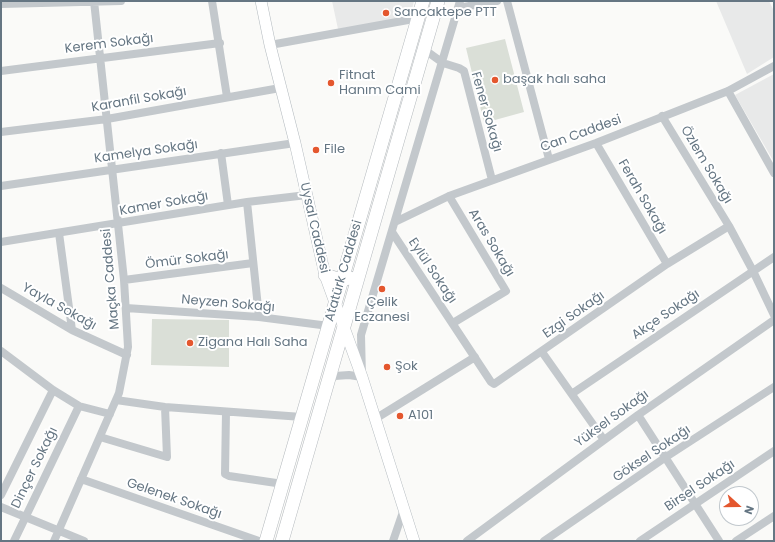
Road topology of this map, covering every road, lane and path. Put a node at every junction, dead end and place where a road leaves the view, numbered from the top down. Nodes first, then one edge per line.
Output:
1 (121, 1) edge
2 (212, 1) edge
3 (261, 1) edge
4 (423, 1) edge
5 (438, 1) edge
6 (497, 1) edge
7 (507, 1) edge
8 (51, 2) edge
9 (94, 2) edge
10 (1, 4) edge
11 (459, 4) edge
12 (418, 18) junction
13 (220, 43) junction
14 (270, 45) junction
15 (425, 50) junction
16 (100, 57) junction
17 (443, 63) junction
18 (774, 66) edge
19 (1, 71) edge
20 (280, 88) junction
21 (728, 91) junction
22 (227, 97) junction
23 (662, 116) junction
24 (108, 119) junction
25 (1, 132) edge
26 (295, 143) junction
27 (596, 143) junction
28 (221, 153) junction
29 (549, 159) junction
30 (112, 169) junction
31 (774, 173) edge
32 (492, 180) junction
33 (1, 186) edge
34 (307, 195) junction
35 (448, 196) junction
36 (247, 202) junction
37 (228, 205) junction
38 (395, 222) junction
39 (118, 224) junction
40 (729, 226) junction
41 (392, 232) junction
42 (59, 233) junction
43 (1, 242) edge
44 (774, 257) edge
45 (253, 263) junction
46 (667, 264) junction
47 (753, 271) junction
48 (360, 273) junction
49 (325, 275) junction
50 (124, 280) junction
51 (341, 280) junction
52 (1, 288) edge
53 (334, 304) junction
54 (126, 308) junction
55 (774, 315) edge
56 (259, 317) junction
57 (774, 320) edge
58 (453, 323) junction
59 (329, 326) junction
60 (344, 327) junction
61 (72, 330) junction
62 (1, 351) edge
63 (542, 352) junction
64 (127, 355) junction
65 (475, 357) junction
66 (362, 377) junction
67 (326, 382) junction
68 (774, 387) edge
69 (53, 390) junction
70 (573, 393) junction
71 (116, 400) junction
72 (79, 406) junction
73 (165, 407) junction
74 (226, 412) junction
75 (110, 414) junction
76 (638, 415) junction
77 (302, 417) junction
78 (375, 419) junction
79 (100, 437) junction
80 (604, 440) junction
81 (774, 451) edge
82 (666, 458) junction
83 (81, 479) junction
84 (283, 484) junction
85 (1, 495) edge
86 (696, 503) junction
87 (1, 507) edge
88 (404, 509) junction
89 (774, 516) edge
90 (25, 517) junction
91 (59, 531) junction
92 (14, 541) edge
93 (54, 541) edge
94 (84, 541) edge
95 (259, 541) edge
96 (266, 541) edge
97 (282, 541) edge
98 (393, 541) edge
99 (414, 541) edge
100 (467, 541) edge
101 (544, 541) edge
102 (640, 541) edge
103 (720, 541) edge
104 (736, 541) edge

1 - 9 street
2 - 13 street
3 - 14 street, Uysal Caddesi
4 - 12 main road, Atatürk Caddesi
5 - 15 main road, Atatürk Caddesi
6 - 11 street
7 - 29 street
8 - 9 street
8 - 10 street
9 - 16 street, Maçka Caddesi
11 - 17 street
12 - 14 street
12 - 51 main road, Atatürk Caddesi
13 - 16 street, Kerem Sokağı
13 - 22 street
14 - 20 street, Uysal Caddesi
15 - 17 street
15 - 48 main road, Atatürk Caddesi
16 - 19 street, Kerem Sokağı
16 - 24 street, Maçka Caddesi
17 - 32 street, Fener Sokağı
17 - 38 street
18 - 21 street, Can Caddesi
20 - 22 street, Karanfil Sokağı
20 - 26 street, Uysal Caddesi
21 - 23 street, Can Caddesi
21 - 31 street
22 - 24 street, Karanfil Sokağı
23 - 27 street, Can Caddesi
23 - 40 street, Özlem Sokağı
24 - 25 street, Karanfil Sokağı
24 - 30 street, Maçka Caddesi
26 - 28 street, Kamelya Sokağı
26 - 34 street, Uysal Caddesi
27 - 29 street, Can Caddesi
27 - 46 street, Ferah Sokağı
28 - 30 street, Kamelya Sokağı
28 - 37 street
29 - 32 street, Can Caddesi
30 - 33 street, Kamelya Sokağı
30 - 39 street, Maçka Caddesi
32 - 35 street, Can Caddesi
34 - 36 street, Kamer Sokağı
34 - 49 street, Uysal Caddesi
35 - 38 street, Can Caddesi
35 - 58 street, Aras Sokağı
36 - 37 street, Kamer Sokağı
36 - 45 street
37 - 39 street, Kamer Sokağı
38 - 41 street
39 - 42 street, Kamer Sokağı
39 - 50 street, Maçka Caddesi
40 - 46 street, Ezgi Sokağı
40 - 47 street, Özlem Sokağı
41 - 58 street, Eylül Sokağı
41 - 66 street
42 - 43 street, Kamer Sokağı
42 - 61 street
44 - 47 street, Akçe Sokağı
45 - 50 street, Ömür Sokağı
45 - 56 street
46 - 63 street, Ezgi Sokağı
47 - 55 street, Özlem Sokağı
47 - 70 street, Akçe Sokağı
48 - 51 main road
48 - 60 main road, Atatürk Caddesi
49 - 51 main road
49 - 53 street, Uysal Caddesi
50 - 54 street, Maçka Caddesi
51 - 53 main road, Atatürk Caddesi
52 - 61 street, Yayla Sokağı
53 - 59 main road, Atatürk Caddesi
53 - 60 street, Uysal Caddesi
54 - 56 street, Neyzen Sokağı
54 - 64 street, Maçka Caddesi
56 - 59 street, Neyzen Sokağı
57 - 76 street, Yüksel Sokağı
58 - 65 street, Ezgi Sokağı
59 - 77 main road, Atatürk Caddesi
60 - 66 street, Uysal Caddesi
60 - 67 main road, Atatürk Caddesi
61 - 64 street, Yayla Sokağı
62 - 69 street
63 - 65 street, Ezgi Sokağı
63 - 70 street
64 - 71 street, Maçka Caddesi
65 - 78 street
66 - 67 street
66 - 78 street, Uysal Caddesi
67 - 97 main road, Atatürk Caddesi
68 - 82 street, Göksel Sokağı
69 - 72 street
69 - 85 street
70 - 80 street
71 - 73 street
71 - 75 street, Maçka Caddesi
72 - 75 street
72 - 90 street, Dinçer Sokağı
73 - 74 street
73 - 79 street
74 - 77 street
74 - 84 street
75 - 79 street, Maçka Caddesi
76 - 80 street, Yüksel Sokağı
76 - 82 street
77 - 84 main road, Atatürk Caddesi
78 - 88 street, Uysal Caddesi
79 - 83 street, Maçka Caddesi
80 - 100 street, Yüksel Sokağı
81 - 86 street, Birsel Sokağı
82 - 86 street
82 - 101 street, Göksel Sokağı
83 - 91 street, Maçka Caddesi
83 - 95 street, Gelenek Sokağı
84 - 96 main road, Atatürk Caddesi
86 - 102 street, Birsel Sokağı
86 - 103 street
87 - 90 street
88 - 98 street
88 - 99 street, Uysal Caddesi
89 - 104 street
90 - 91 street
90 - 92 street, Dinçer Sokağı
91 - 93 street, Maçka Caddesi
91 - 94 street

